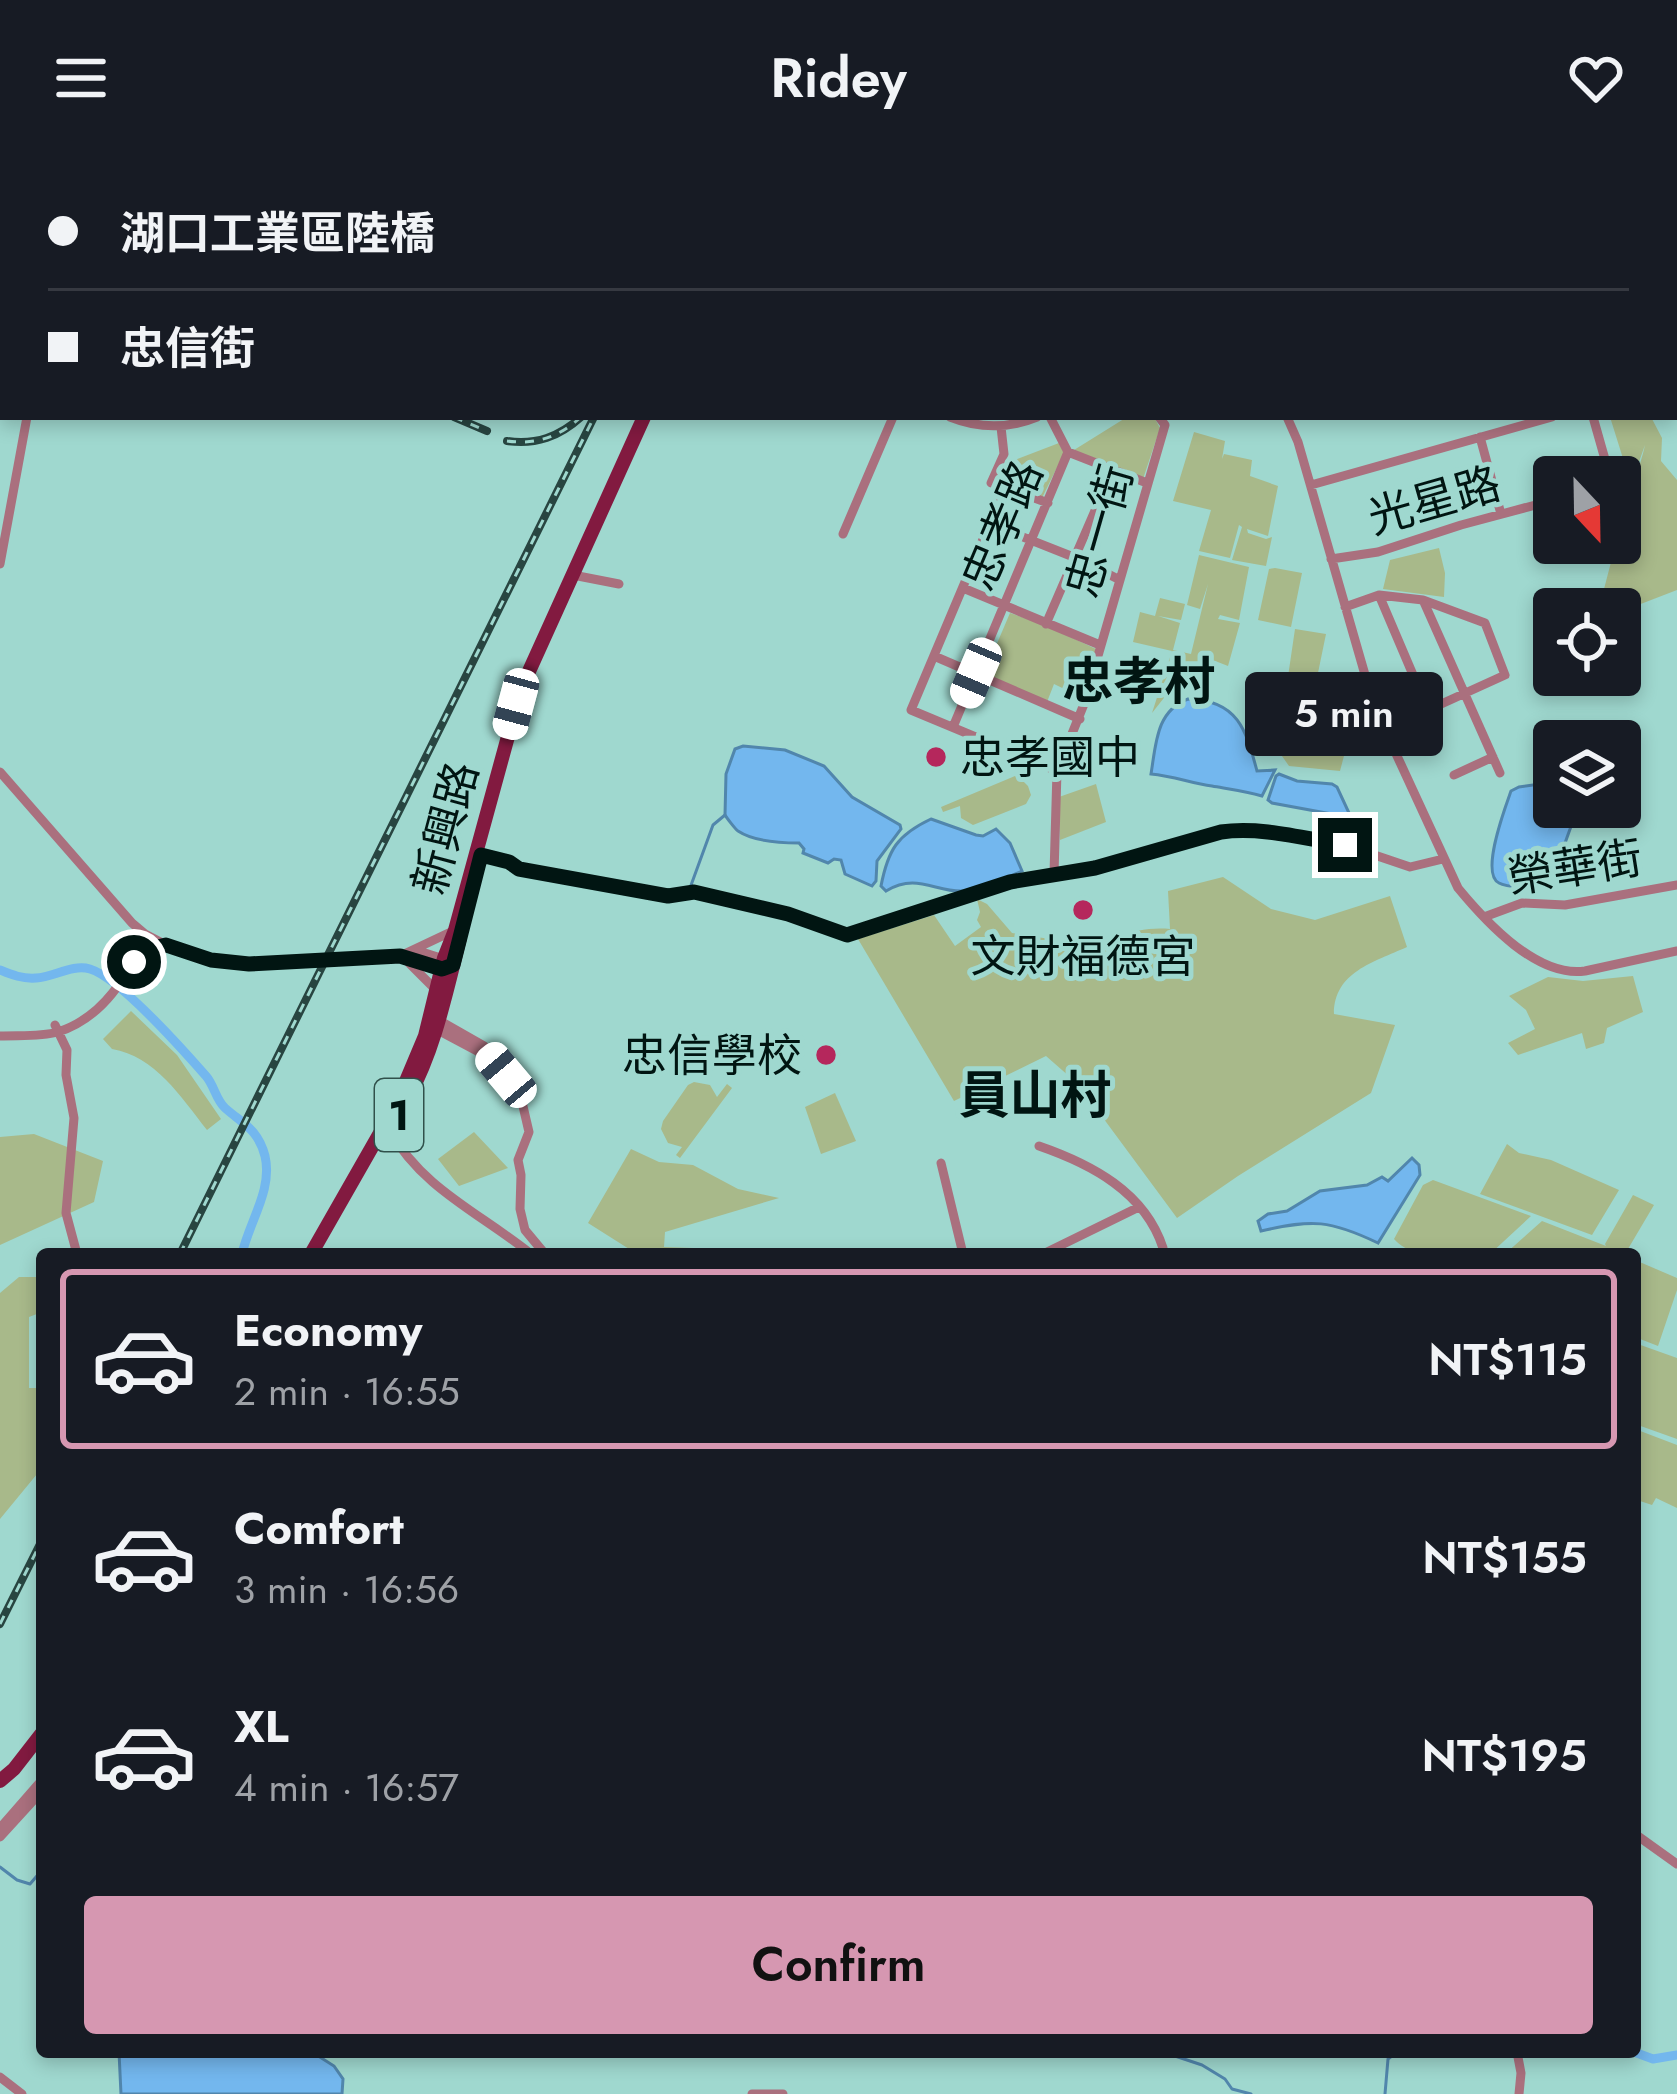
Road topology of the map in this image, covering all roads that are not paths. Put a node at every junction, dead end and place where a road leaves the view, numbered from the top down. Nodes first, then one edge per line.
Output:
1 (26, 420) edge
2 (647, 420) edge
3 (647, 420) edge
4 (892, 420) edge
5 (958, 420) edge
6 (1026, 420) edge
7 (1052, 420) edge
8 (1162, 420) edge
9 (1288, 420) edge
10 (1541, 420) edge
11 (1594, 420) edge
12 (1000, 427) junction
13 (1480, 436) junction
14 (1068, 452) junction
15 (1604, 456) edge
16 (1113, 470) junction
17 (992, 483) dead end
18 (1147, 483) junction
19 (1311, 485) junction
20 (6, 503) edge
21 (1048, 503) junction
22 (1533, 506) edge
23 (1501, 514) junction
24 (990, 524) junction
25 (843, 533) dead end
26 (1032, 541) junction
27 (1076, 558) junction
28 (1331, 559) junction
29 (0, 564) edge
30 (578, 576) junction
31 (1118, 579) junction
32 (619, 584) dead end
33 (963, 588) junction
34 (1379, 595) junction
35 (1423, 600) junction
36 (1004, 605) junction
37 (1345, 607) junction
38 (1046, 624) junction
39 (1100, 645) junction
40 (934, 656) junction
41 (976, 673) junction
42 (1465, 694) junction
43 (1428, 710) junction
44 (1080, 718) junction
45 (953, 727) junction
46 (1384, 730) junction
47 (1493, 757) junction
48 (1057, 771) junction
49 (0, 772) edge
50 (1500, 773) dead end
51 (1454, 775) dead end
52 (479, 855) junction
53 (1443, 859) junction
54 (1054, 874) junction
55 (1677, 885) edge
56 (1484, 917) junction
57 (455, 930) junction
58 (145, 934) junction
59 (166, 945) junction
60 (1677, 951) edge
61 (400, 956) junction
62 (134, 962) junction
63 (446, 964) junction
64 (115, 987) junction
65 (438, 994) junction
66 (434, 1023) junction
67 (56, 1028) junction
68 (0, 1033) edge
69 (390, 1131) junction
70 (1039, 1146) dead end
71 (941, 1163) dead end
72 (1139, 1208) junction
73 (75, 1248) edge
74 (314, 1248) edge
75 (324, 1248) edge
76 (523, 1248) edge
77 (540, 1248) edge
78 (962, 1248) edge
79 (1055, 1248) edge
80 (1163, 1248) edge
81 (36, 1741) edge
82 (36, 1756) edge
83 (0, 1781) edge
84 (36, 1787) edge
85 (0, 1791) edge
86 (36, 1798) edge
87 (0, 1828) edge
88 (0, 1837) edge
89 (1641, 1838) edge
90 (1677, 1864) edge
91 (1517, 2058) edge
92 (0, 2077) edge
93 (22, 2094) edge
94 (752, 2094) edge
95 (783, 2094) edge
96 (1519, 2094) edge

1 - 20 street
2 - 30 main road, 新興路 / 1
3 - 52 main road, 新興路 / 1
4 - 25 street
5 - 12 street
6 - 12 street
7 - 14 street, 忠孝路
8 - 18 street, 忠一街
9 - 19 street
10 - 13 street
11 - 15 street
12 - 17 street
13 - 19 street
13 - 23 street
14 - 16 street
14 - 21 street, 忠孝路
16 - 18 street
16 - 27 street
18 - 31 street, 忠一街
19 - 28 street
20 - 29 street
21 - 24 street
21 - 26 street, 忠孝路
22 - 23 street, 光星路
23 - 28 street, 光星路
24 - 26 street
24 - 33 street
26 - 27 street
26 - 36 street, 忠孝路
27 - 31 street
27 - 38 street
28 - 37 street
30 - 32 street
30 - 52 main road, 新興路 / 1
31 - 39 street, 忠一街
33 - 36 street
33 - 40 street
34 - 35 street
34 - 37 street
34 - 43 street
35 - 42 street
35 - 42 street
36 - 38 street
36 - 41 street, 忠孝路
37 - 46 street
38 - 39 street
39 - 44 street, 忠一街
40 - 41 street
40 - 45 street
41 - 44 street
41 - 45 street, 忠孝路
42 - 43 street
42 - 47 street
43 - 46 street
44 - 48 street, 忠一街
45 - 48 street
46 - 53 street
47 - 50 street
47 - 51 street
48 - 54 street, 忠一街
49 - 58 street
52 - 54 street
52 - 57 main road, 新興路 / 1
52 - 63 main road, 新興路 / 1
53 - 54 street
53 - 56 street
55 - 56 street, 榮華街
56 - 60 street
57 - 61 street
57 - 63 main road, 新興路 / 1
58 - 59 street
58 - 62 street
58 - 64 street
59 - 61 street, bridge
59 - 62 street
61 - 63 street
61 - 65 street
62 - 64 street
63 - 65 main road, 新興路 / 1
63 - 66 main road, 新興路 / 1
64 - 67 street
65 - 66 main road, 新興路 / 1
66 - 69 main road, 新興路 / 1
66 - 74 main road, 新興路 / 1
66 - 77 street
67 - 68 street
67 - 73 street
69 - 75 main road, 新興路 / 1
69 - 76 street
70 - 72 street
71 - 78 street
72 - 79 street
72 - 80 street
81 - 83 main road
82 - 85 main road
84 - 87 street
86 - 88 street
89 - 90 street
91 - 96 street
92 - 93 street
94 - 95 street

